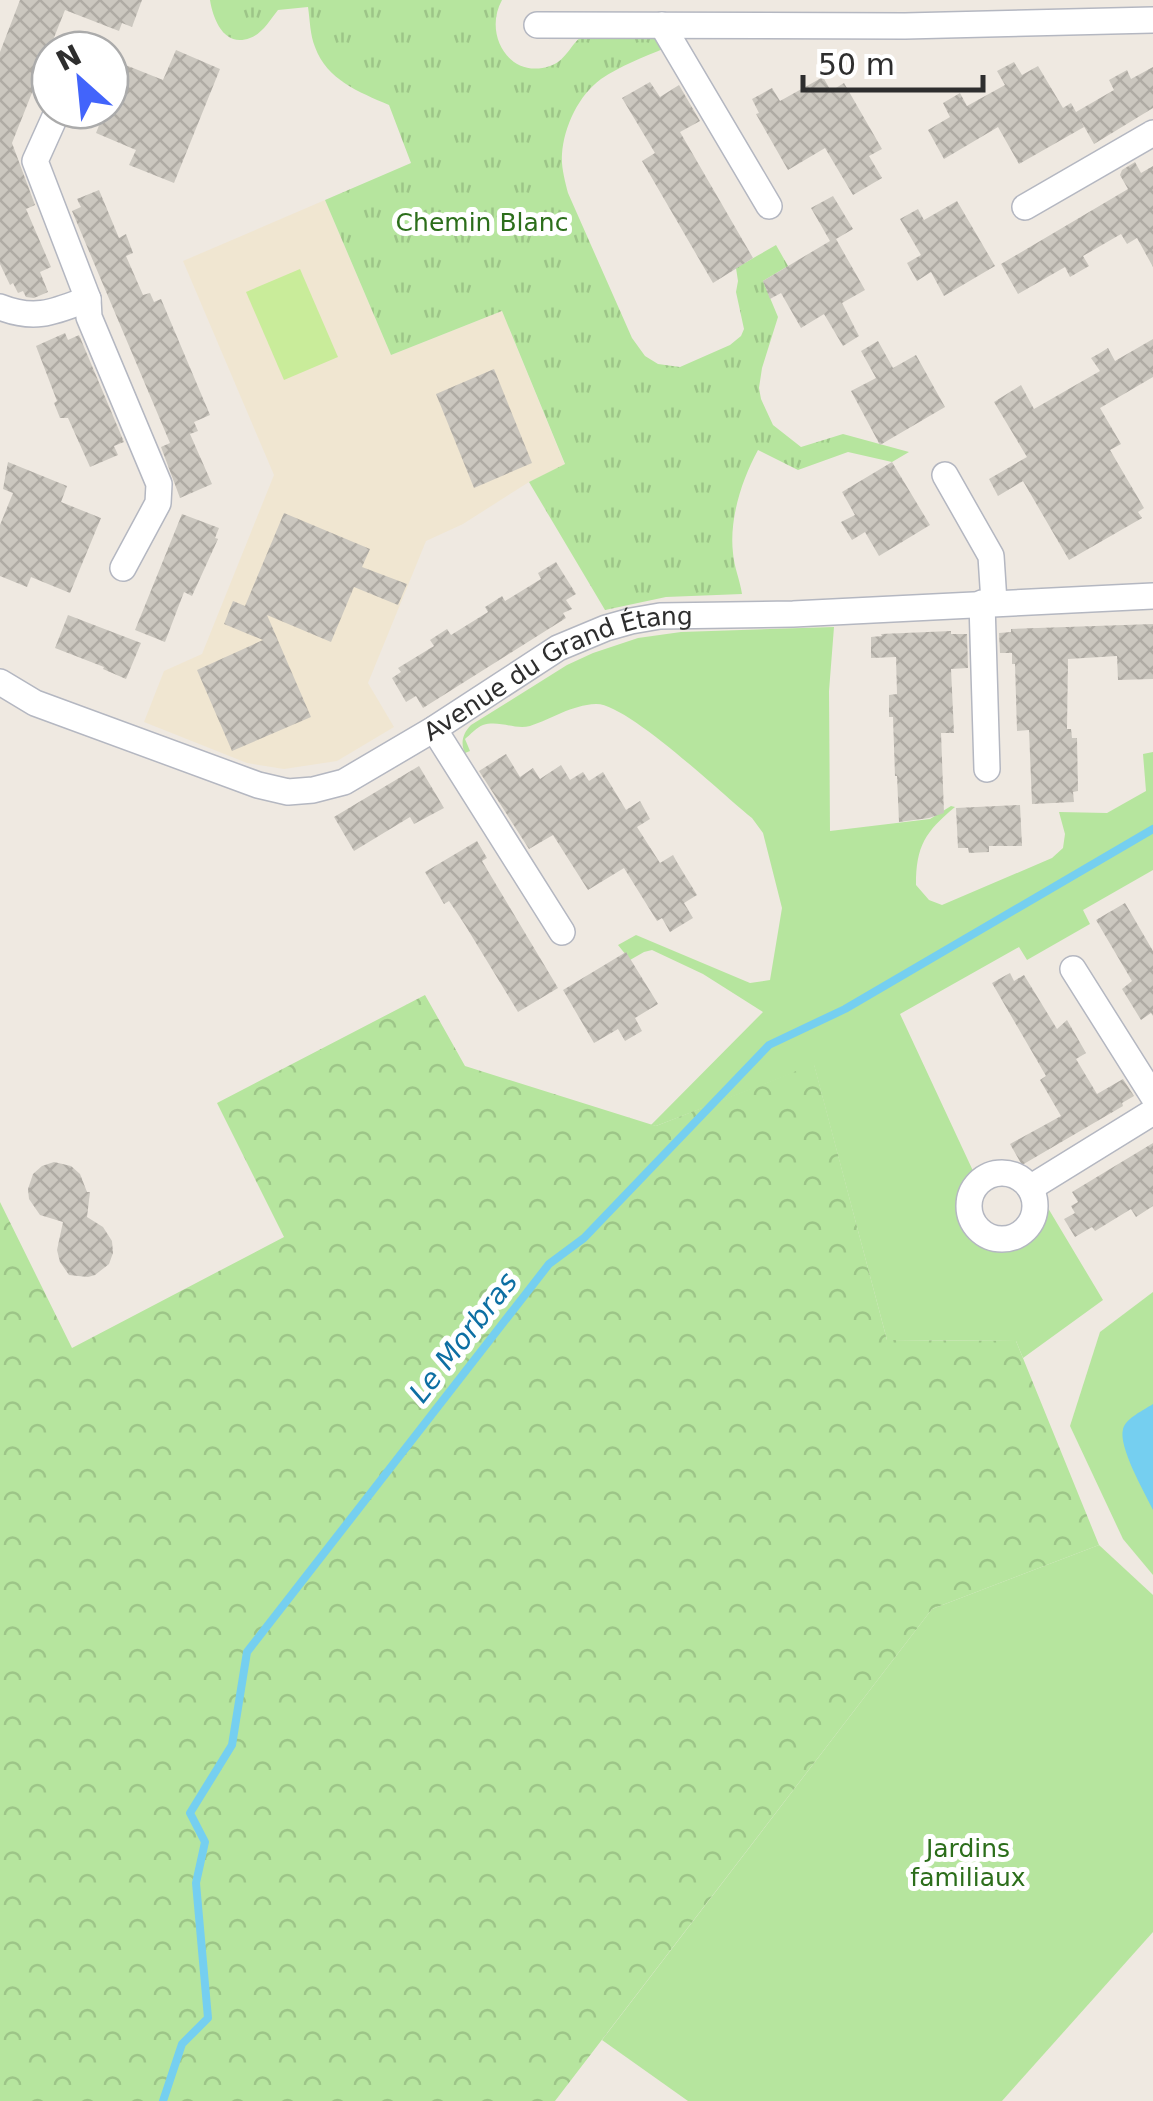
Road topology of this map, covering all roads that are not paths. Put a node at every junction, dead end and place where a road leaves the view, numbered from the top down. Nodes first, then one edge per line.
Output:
1 (905, 13) edge
2 (1153, 20) edge
3 (662, 24) junction
4 (536, 26) dead end
5 (49, 130) edge
6 (1153, 133) edge
7 (769, 206) dead end
8 (1025, 208) dead end
9 (88, 299) junction
10 (0, 307) edge
11 (946, 475) dead end
12 (123, 568) dead end
13 (1153, 596) edge
14 (988, 603) junction
15 (0, 682) edge
16 (434, 729) junction
17 (987, 769) dead end
18 (562, 932) dead end
19 (1073, 969) dead end
20 (1153, 1096) edge
21 (1153, 1112) edge
22 (1030, 1188) dead end

1 - 2 street
1 - 3 street
3 - 4 street
3 - 7 street
5 - 9 street
6 - 8 street
9 - 10 street
9 - 12 street
11 - 14 street
13 - 14 street, Avenue du Grand Étang
14 - 16 street, Avenue du Grand Étang
14 - 17 street
15 - 16 street, Avenue du Grand Étang
16 - 18 street
19 - 20 street
21 - 22 street

